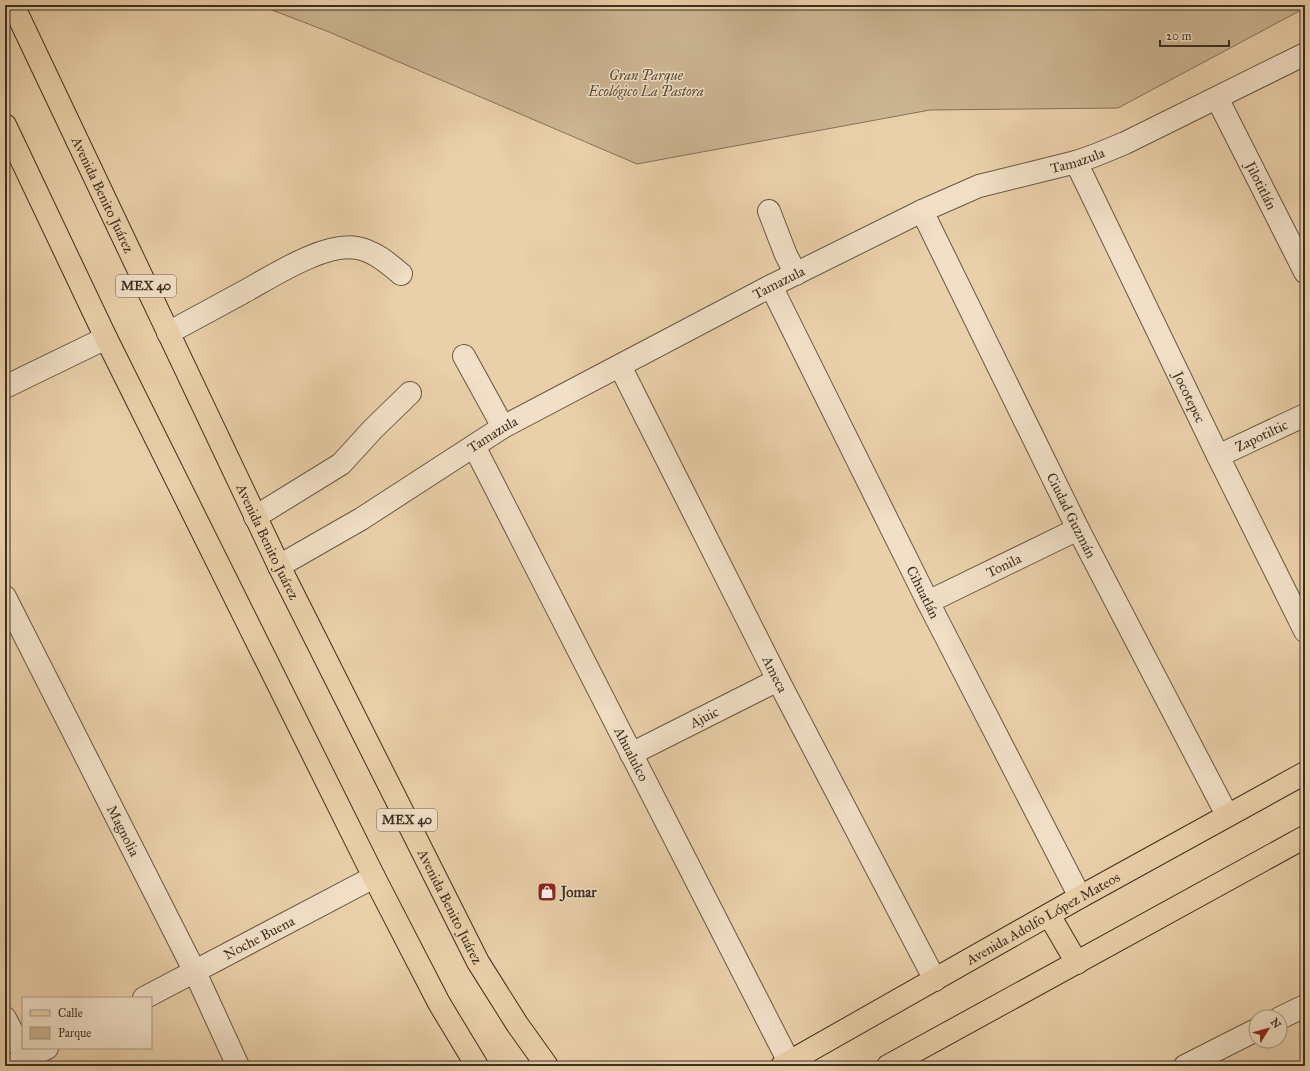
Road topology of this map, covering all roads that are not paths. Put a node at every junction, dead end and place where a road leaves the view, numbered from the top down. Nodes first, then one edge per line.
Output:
1 (13, 5) edge
2 (1305, 54) edge
3 (1217, 98) junction
4 (5, 125) edge
5 (1076, 162) junction
6 (769, 211) dead end
7 (922, 211) junction
8 (1305, 272) edge
9 (401, 274) dead end
10 (796, 274) junction
11 (771, 286) junction
12 (168, 332) junction
13 (106, 338) junction
14 (464, 356) dead end
15 (620, 366) junction
16 (5, 386) edge
17 (410, 393) dead end
18 (1305, 415) edge
19 (504, 427) junction
20 (474, 446) junction
21 (1218, 456) junction
22 (255, 517) junction
23 (1078, 529) junction
24 (279, 566) junction
25 (5, 597) edge
26 (928, 602) junction
27 (1305, 631) edge
28 (778, 680) junction
29 (631, 754) junction
30 (1305, 773) edge
31 (1227, 815) junction
32 (1305, 837) edge
33 (374, 877) junction
34 (1080, 897) junction
35 (1049, 915) junction
36 (1076, 963) junction
37 (195, 972) junction
38 (934, 980) junction
39 (146, 997) edge
40 (1305, 1006) edge
41 (1288, 1014) edge
42 (5, 1018) edge
43 (1248, 1034) edge
44 (45, 1049) edge
45 (22, 1064) edge
46 (786, 1064) edge
47 (238, 1066) edge
48 (477, 1066) edge
49 (547, 1066) edge
50 (888, 1066) edge
51 (1185, 1066) edge

1 - 12 main road, Avenida Benito Juárez / MEX 40
2 - 3 street, Tamazula
3 - 5 street, Tamazula
3 - 8 street, Jilotitlán
4 - 13 main road
5 - 7 street, Tamazula
5 - 21 street, Jocotepec
6 - 10 street
7 - 10 street, Tamazula
7 - 23 street, Ciudad Guzmán
9 - 12 street
10 - 11 street, Tamazula
11 - 15 street, Tamazula
11 - 26 street, Cihuatlán
12 - 22 main road, Avenida Benito Juárez / MEX 40
13 - 16 street
13 - 33 main road
14 - 19 street
15 - 19 street, Tamazula
15 - 28 street, Ameca
17 - 22 street
18 - 21 street, Zapotiltic
19 - 20 street, Tamazula
20 - 24 street, Tamazula
20 - 29 street, Ahualulco
21 - 27 street, Jocotepec
22 - 24 main road, Avenida Benito Juárez / MEX 40
23 - 26 street, Tonila
23 - 31 street, Ciudad Guzmán
24 - 49 main road, Avenida Benito Juárez / MEX 40
25 - 37 street, Magnolia
26 - 34 street, Cihuatlán
28 - 29 street, Ajuic
28 - 38 street, Ameca
29 - 46 street, Ahualulco
30 - 31 main road, Avenida Adolfo López Mateos
31 - 34 main road, Avenida Adolfo López Mateos
32 - 36 main road
33 - 37 street, Noche Buena
33 - 48 main road
34 - 35 main road, Avenida Adolfo López Mateos
35 - 36 main road
35 - 38 main road, Avenida Adolfo López Mateos
36 - 50 main road
37 - 39 street, Noche Buena
37 - 47 street, Magnolia
38 - 46 main road, Avenida Adolfo López Mateos
40 - 41 street
42 - 45 street
43 - 51 street
44 - 45 street

